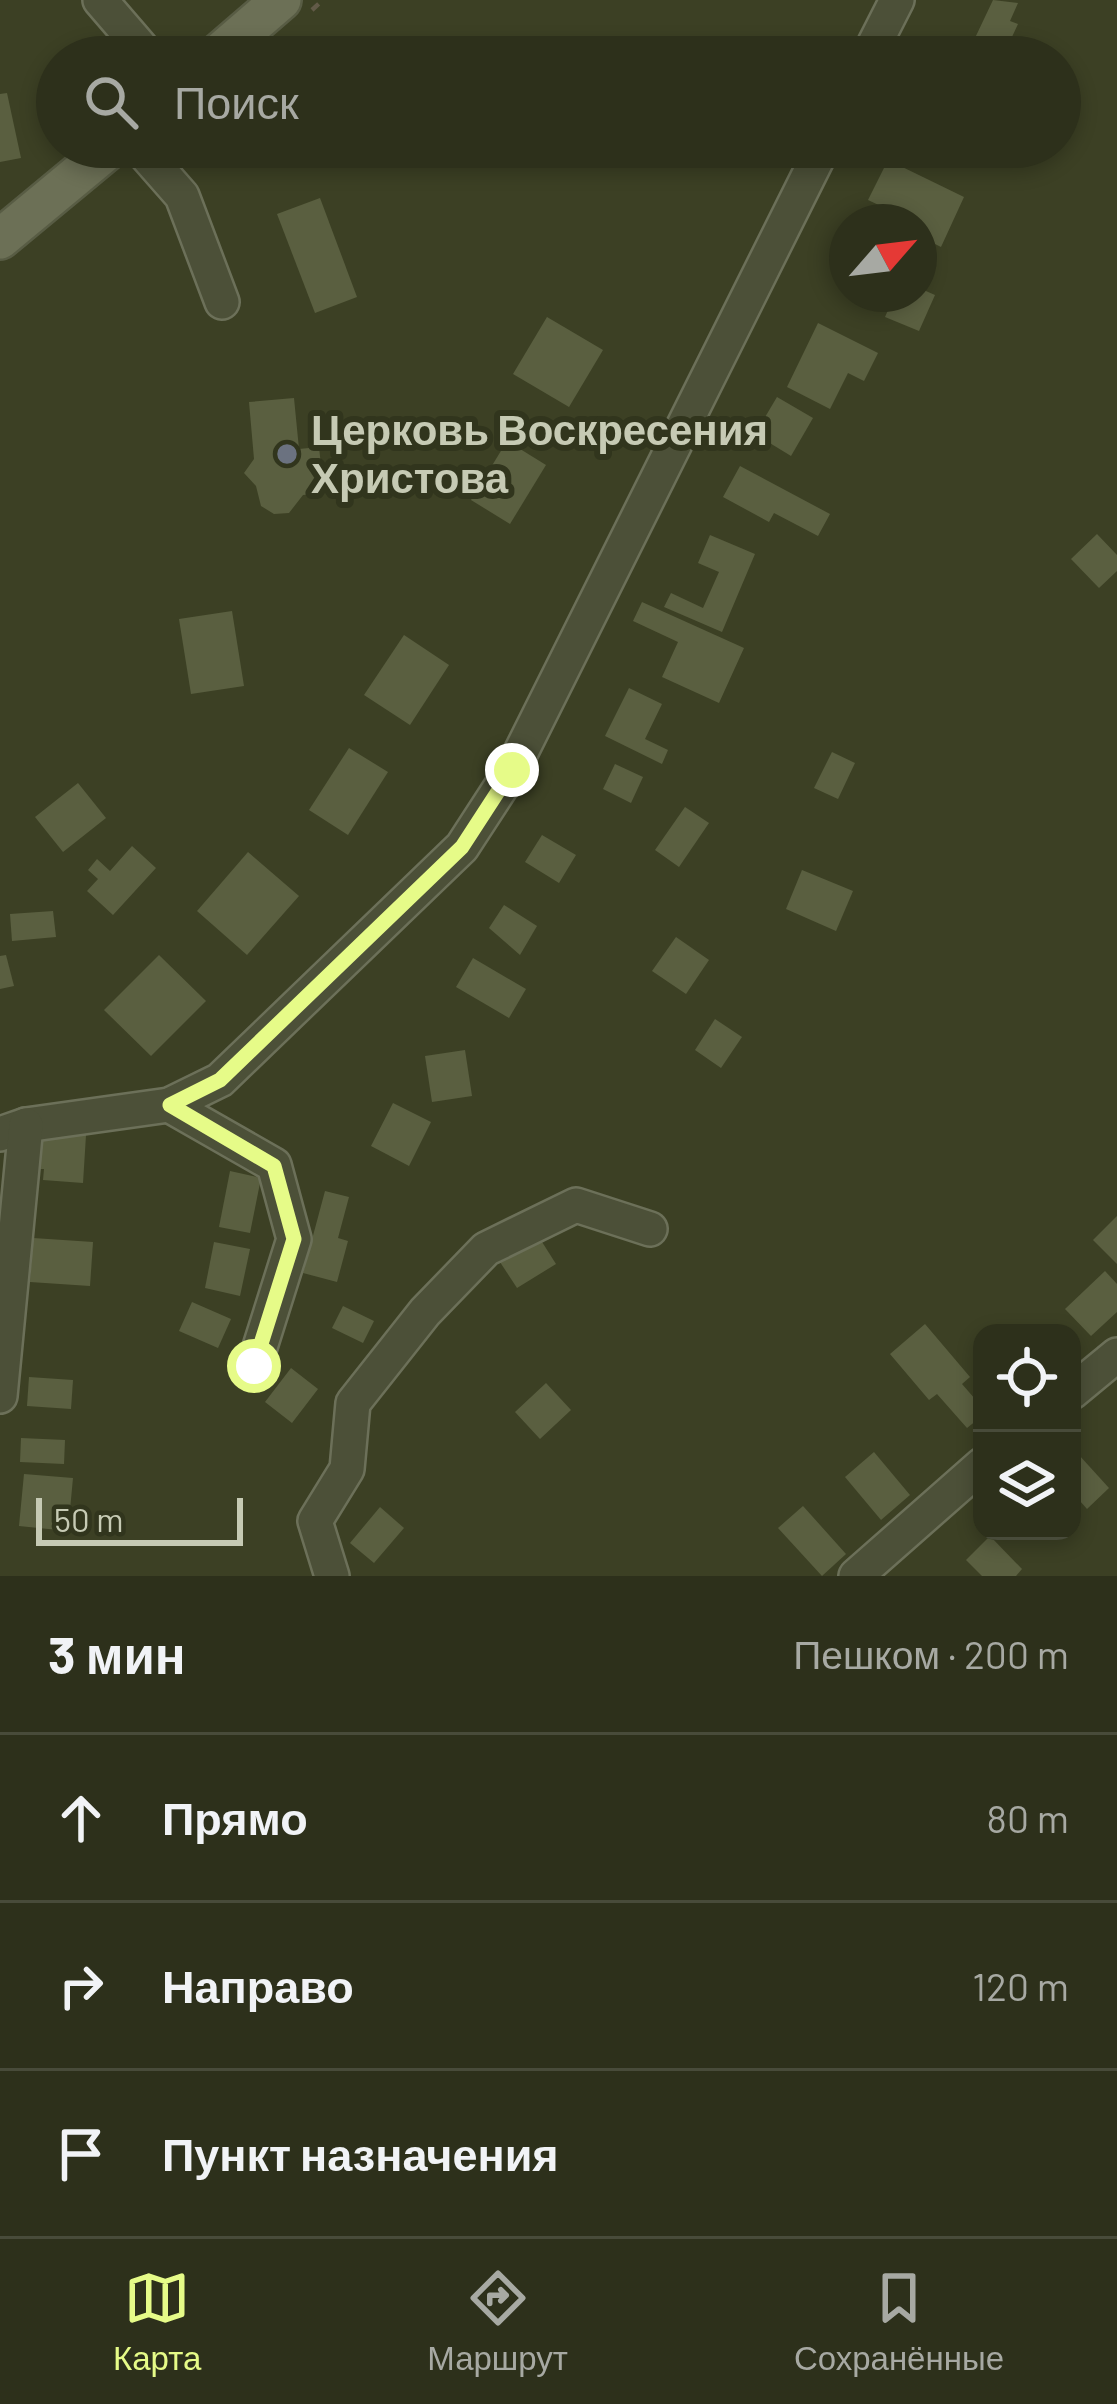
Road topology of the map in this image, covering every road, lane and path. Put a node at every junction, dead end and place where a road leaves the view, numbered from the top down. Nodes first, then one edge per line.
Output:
1 (100, 0) edge
2 (280, 0) edge
3 (897, 0) edge
4 (130, 36) edge
5 (238, 36) edge
6 (879, 36) edge
7 (86, 168) edge
8 (157, 168) edge
9 (813, 168) edge
10 (0, 239) edge
11 (222, 302) dead end
12 (170, 1105) junction
13 (13, 1130) edge
14 (650, 1229) dead end
15 (1117, 1355) edge
16 (254, 1366) dead end
17 (1081, 1385) edge
18 (0, 1396) edge
19 (973, 1473) edge
20 (332, 1576) edge
21 (856, 1576) edge

1 - 4 street
2 - 5 main road
3 - 6 street
7 - 10 main road
8 - 11 street
9 - 12 street
12 - 13 street
12 - 16 street
13 - 18 street
14 - 20 street
15 - 17 street
19 - 21 street

